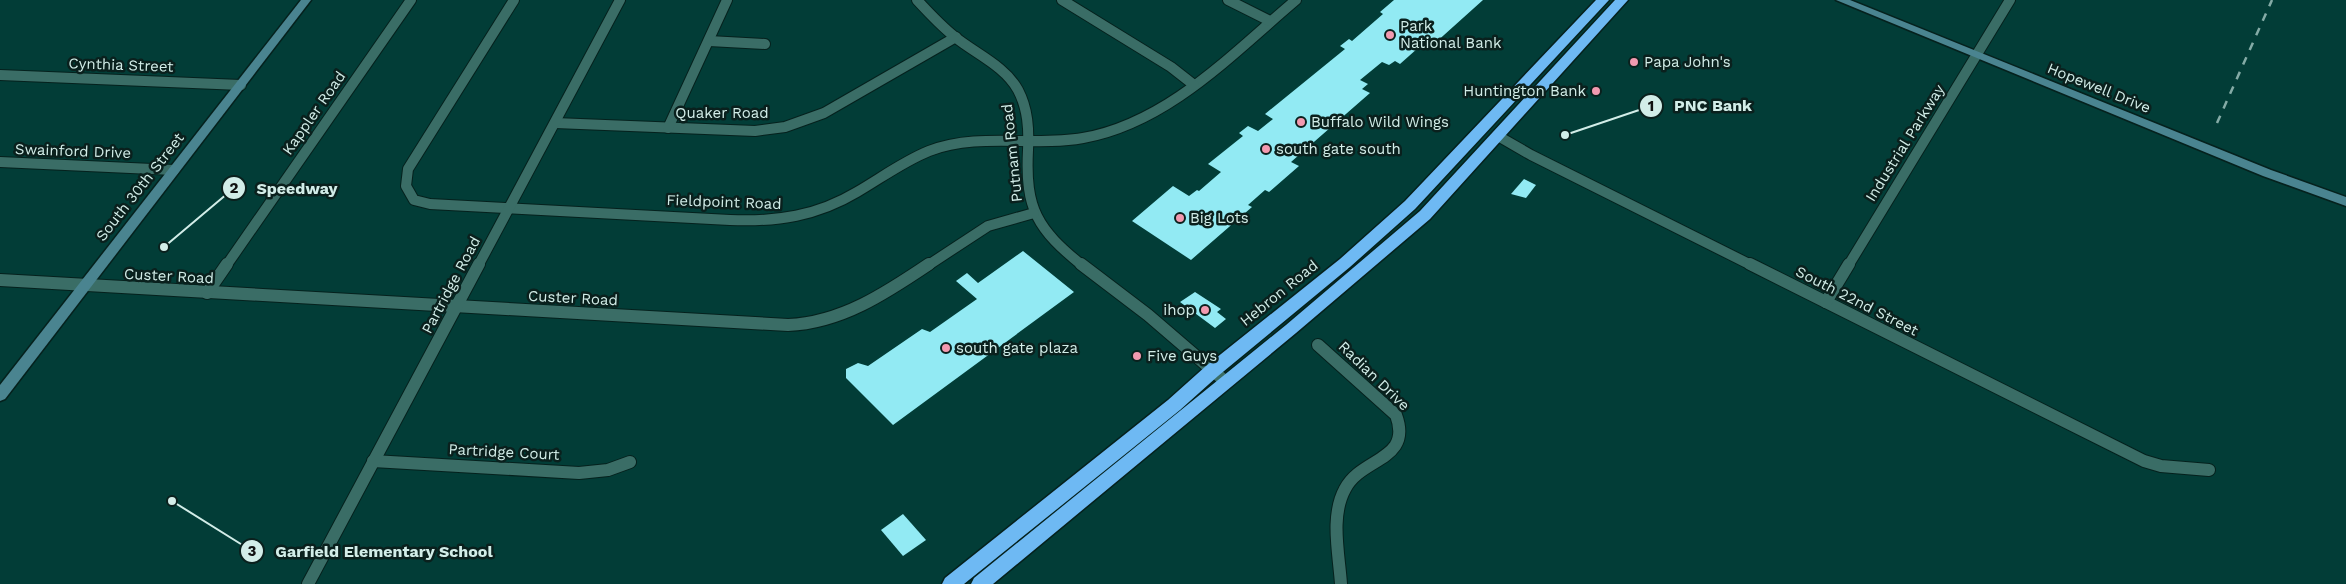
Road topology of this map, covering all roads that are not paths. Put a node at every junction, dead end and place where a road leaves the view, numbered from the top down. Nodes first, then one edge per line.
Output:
1 (306, 0) edge
2 (411, 0) edge
3 (514, 0) edge
4 (620, 0) edge
5 (727, 0) edge
6 (917, 0) edge
7 (1062, 0) edge
8 (1228, 0) edge
9 (1296, 0) edge
10 (1603, 0) edge
11 (1622, 0) edge
12 (1841, 0) edge
13 (2010, 0) edge
14 (1270, 21) junction
15 (956, 37) junction
16 (709, 40) junction
17 (764, 44) dead end
18 (1977, 54) junction
19 (0, 75) edge
20 (1527, 82) junction
21 (241, 85) junction
22 (1194, 85) junction
23 (555, 123) junction
24 (668, 128) junction
25 (1480, 131) junction
26 (1498, 136) junction
27 (1028, 142) junction
28 (0, 162) edge
29 (174, 170) junction
30 (2346, 202) edge
31 (1434, 204) junction
32 (510, 207) junction
33 (1034, 214) junction
34 (0, 280) edge
35 (83, 286) junction
36 (207, 293) junction
37 (1826, 302) junction
38 (456, 307) junction
39 (1318, 345) dead end
40 (1212, 371) junction
41 (1226, 382) junction
42 (0, 395) edge
43 (373, 461) junction
44 (630, 462) dead end
45 (2209, 470) dead end
46 (987, 582) edge
47 (308, 584) edge
48 (950, 584) edge
49 (1342, 584) edge

1 - 21 street, South 30th Street
2 - 36 street, Kappler Road
3 - 32 street, Fieldpoint Road
4 - 23 street, Partridge Road
5 - 16 street
6 - 15 street, Putnam Road
7 - 22 street
8 - 14 street
9 - 14 street, Fieldpoint Road
10 - 20 highway, Hebron Road
11 - 26 highway
12 - 18 street, Hopewell Drive
13 - 18 street, Industrial Parkway
14 - 22 street, Fieldpoint Road
15 - 24 street, Quaker Road
15 - 27 street, Putnam Road
16 - 17 street
16 - 24 street
18 - 30 street, Hopewell Drive
18 - 37 street, Industrial Parkway
19 - 21 street, Cynthia Street
20 - 25 highway, Hebron Road
20 - 26 highway
21 - 29 street, South 30th Street
22 - 27 street, Fieldpoint Road
23 - 24 street, Quaker Road
23 - 32 street, Partridge Road
25 - 31 highway
25 - 40 highway, Hebron Road
26 - 31 highway
26 - 37 street, South 22nd Street
27 - 32 street, Fieldpoint Road
27 - 33 street, Putnam Road
28 - 29 street, Swainford Drive
29 - 35 street, South 30th Street
31 - 41 highway
32 - 38 street, Partridge Road
33 - 38 street, Custer Road
33 - 40 street, Putnam Road
34 - 35 street, Custer Road
35 - 36 street, Custer Road
35 - 42 street, South 30th Street
36 - 38 street, Custer Road
37 - 45 street, South 22nd Street
38 - 43 street, Partridge Road
39 - 49 street, Radian Drive
40 - 41 street, Putnam Road
40 - 48 highway, Hebron Road
41 - 46 highway
43 - 44 street, Partridge Court
43 - 47 street, Partridge Road

